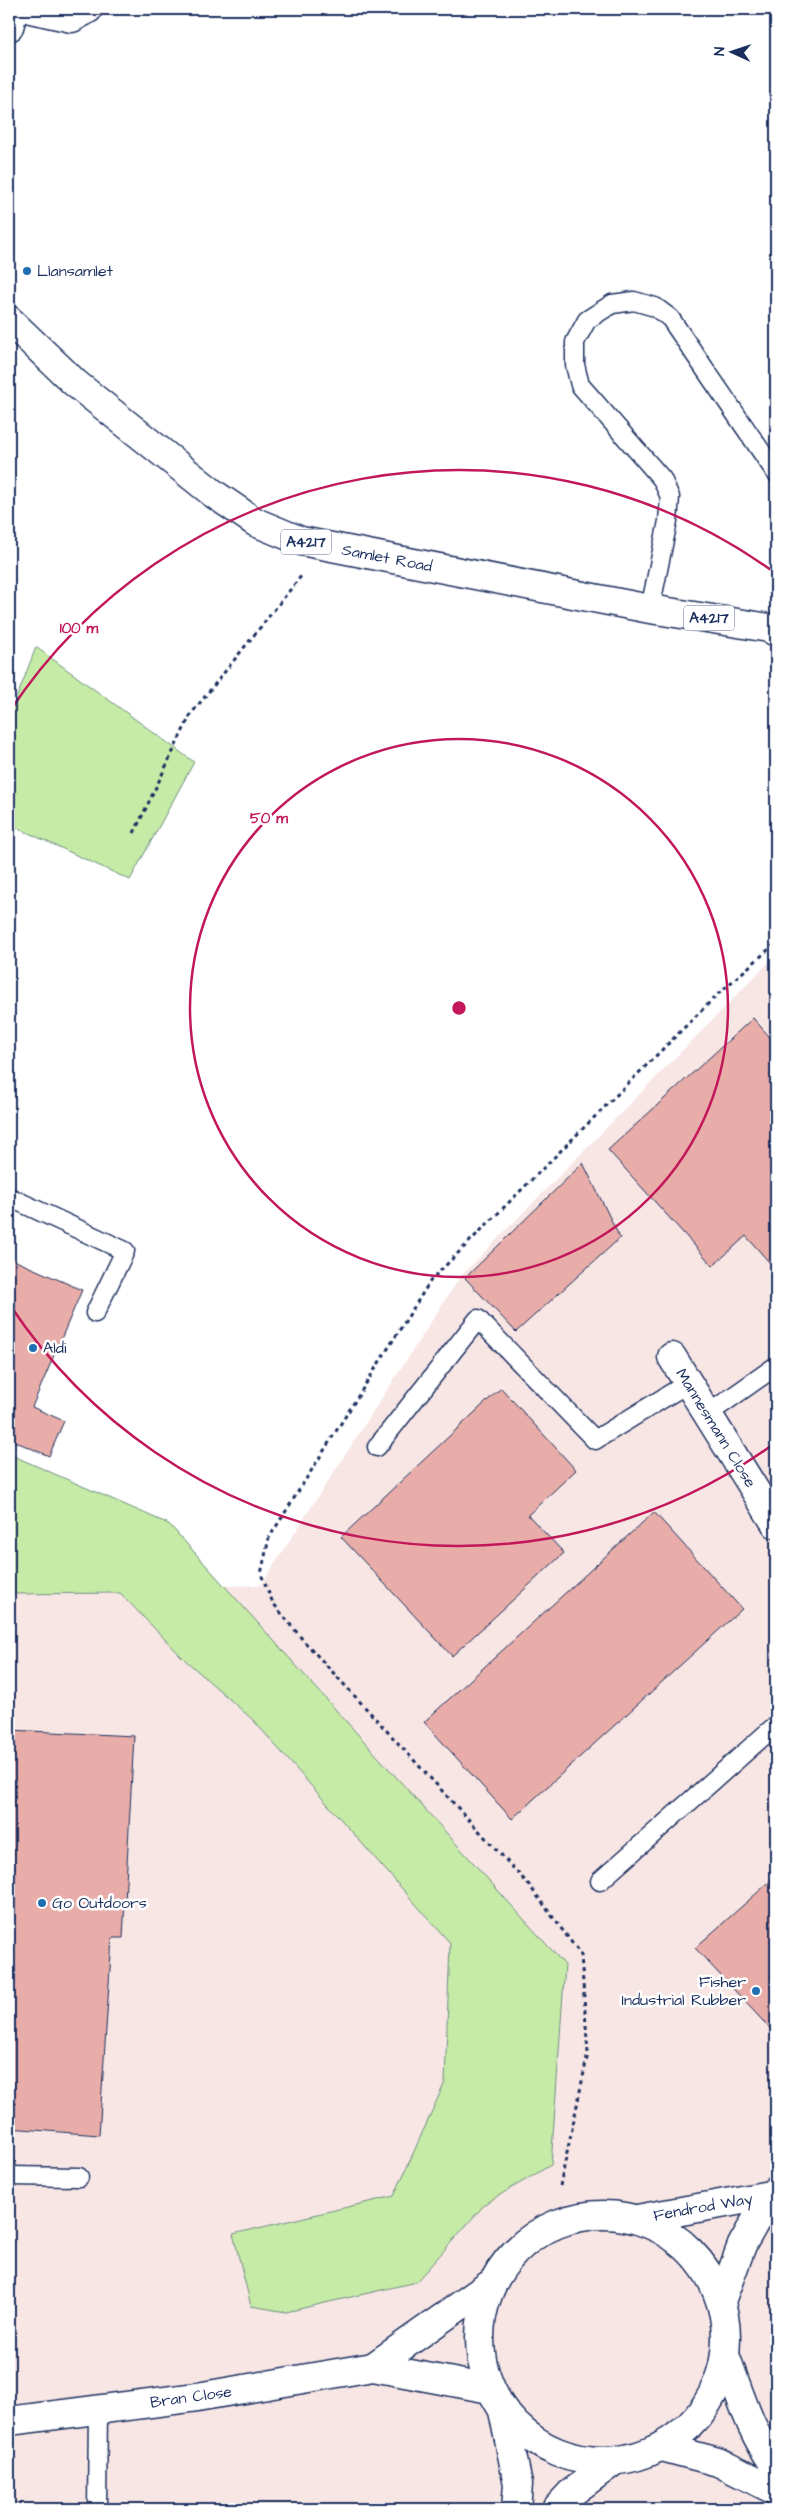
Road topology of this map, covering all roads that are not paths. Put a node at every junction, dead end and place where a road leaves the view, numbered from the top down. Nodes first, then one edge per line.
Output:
1 (14, 9) edge
2 (31, 9) edge
3 (88, 9) edge
4 (9, 27) edge
5 (14, 332) edge
6 (776, 472) edge
7 (650, 609) junction
8 (776, 632) edge
9 (9, 1197) edge
10 (94, 1313) dead end
11 (672, 1357) dead end
12 (776, 1366) edge
13 (688, 1383) junction
14 (708, 1414) junction
15 (376, 1448) dead end
16 (776, 1524) edge
17 (776, 1726) edge
18 (600, 1881) dead end
19 (9, 2176) edge
20 (79, 2177) dead end
21 (773, 2193) edge
22 (637, 2219) junction
23 (492, 2283) junction
24 (721, 2301) junction
25 (725, 2355) junction
26 (373, 2367) junction
27 (497, 2400) junction
28 (98, 2410) junction
29 (9, 2421) edge
30 (662, 2447) junction
31 (614, 2461) junction
32 (776, 2466) edge
33 (776, 2491) edge
34 (96, 2509) edge
35 (516, 2509) edge
36 (556, 2509) edge

1 - 4 street
2 - 3 street
5 - 7 street, Samlet Road / A4217
6 - 7 lane
7 - 8 street, Samlet Road / A4217
9 - 10 lane
11 - 13 street, Mannesmann Close
12 - 14 lane
13 - 14 street, Mannesmann Close
13 - 15 lane
14 - 16 street, Mannesmann Close
17 - 18 lane
19 - 20 lane
21 - 22 street, Fendrod Way
21 - 24 street, Fendrod Way
22 - 23 street
22 - 24 street
23 - 26 street, Bran Close
23 - 27 street
24 - 25 street
25 - 30 street
25 - 32 street
26 - 27 street, Bran Close
26 - 28 street, Bran Close
27 - 31 street
27 - 35 street
28 - 29 street, Bran Close
28 - 34 lane
30 - 31 street
30 - 33 street
31 - 36 street

